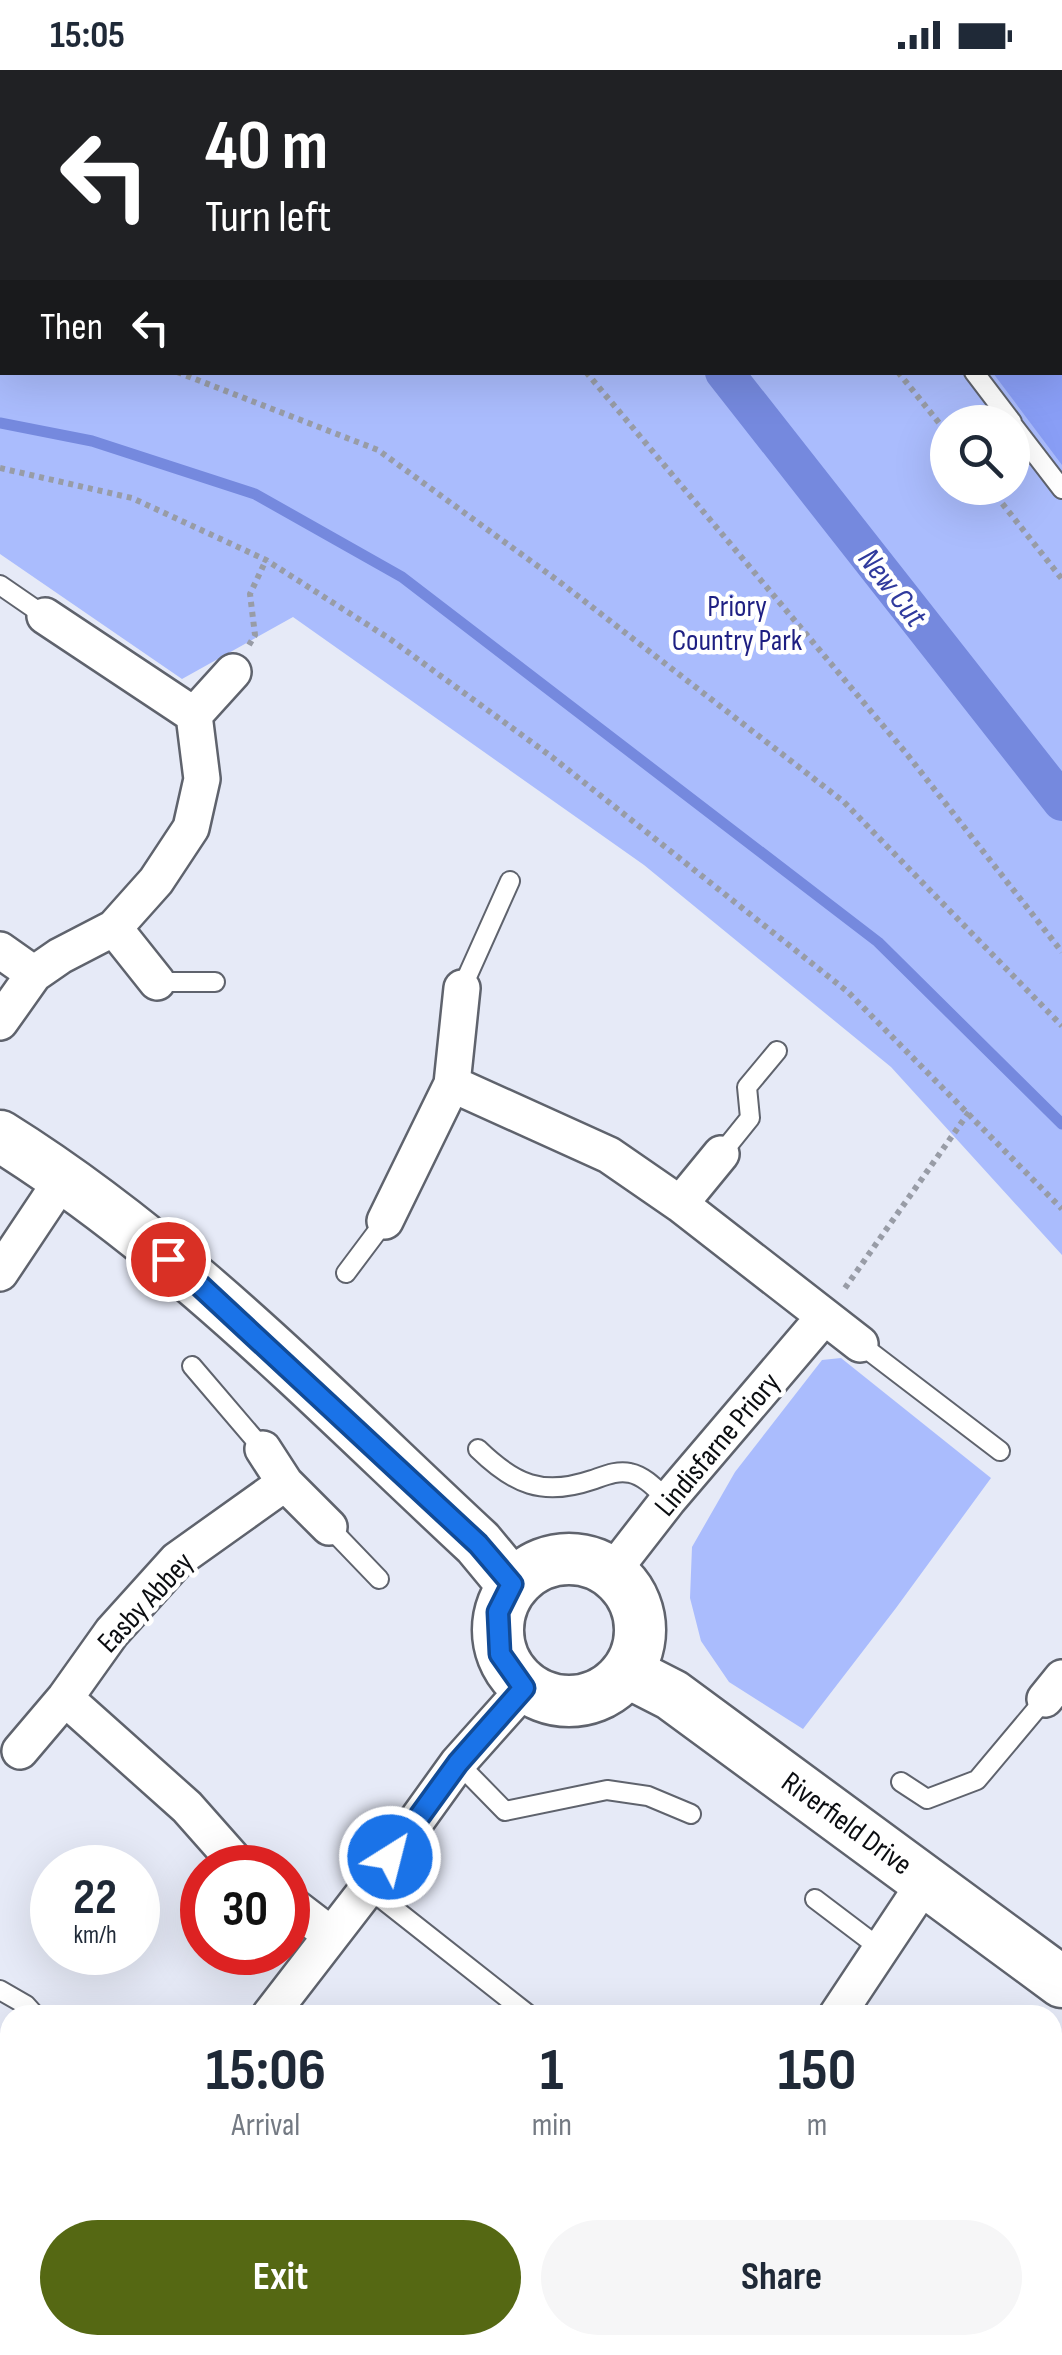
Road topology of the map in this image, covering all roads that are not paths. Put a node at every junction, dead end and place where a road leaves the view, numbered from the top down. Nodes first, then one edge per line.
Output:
1 (976, 375) edge
2 (999, 405) edge
3 (1030, 447) edge
4 (1062, 489) edge
5 (0, 585) edge
6 (45, 616) joint
7 (233, 672) road end
8 (194, 715) junction
9 (510, 881) dead end
10 (114, 928) junction
11 (0, 950) edge
12 (34, 974) junction
13 (156, 982) joint
14 (215, 982) dead end
15 (462, 988) joint
16 (0, 1022) edge
17 (776, 1051) dead end
18 (452, 1084) junction
19 (0, 1136) edge
20 (721, 1154) joint
21 (64, 1176) junction
22 (680, 1204) junction
23 (385, 1221) joint
24 (2, 1265) edge
25 (346, 1273) dead end
26 (824, 1317) junction
27 (860, 1344) joint
28 (192, 1366) dead end
29 (264, 1449) joint
30 (478, 1449) dead end
31 (1000, 1451) dead end
32 (285, 1483) junction
33 (668, 1500) junction
34 (329, 1527) joint
35 (612, 1572) junction
36 (379, 1579) dead end
37 (512, 1584) junction
38 (627, 1672) junction
39 (524, 1688) junction
40 (1053, 1688) edge
41 (64, 1698) junction
42 (20, 1752) dead end
43 (458, 1763) junction
44 (901, 1782) dead end
45 (691, 1814) dead end
46 (221, 1845) edge
47 (926, 1881) junction
48 (368, 1888) junction
49 (815, 1899) dead end
50 (310, 1919) edge
51 (331, 1935) junction
52 (881, 1950) junction
53 (1062, 1982) edge
54 (0, 1990) edge
55 (27, 2005) edge
56 (278, 2005) edge
57 (516, 2005) edge
58 (844, 2005) edge

1 - 2 lane
3 - 4 lane
5 - 6 lane
6 - 8 street
7 - 8 street
8 - 10 street
9 - 15 lane
10 - 12 street
10 - 13 street
11 - 12 street
12 - 16 street
13 - 14 lane
15 - 18 street
17 - 20 lane
18 - 22 street
18 - 23 street
19 - 21 street
20 - 22 street
21 - 24 street
21 - 37 street
22 - 26 street
23 - 25 lane
26 - 27 street
26 - 33 street, Lindisfarne Priory
27 - 31 lane
28 - 29 lane
29 - 32 street
30 - 33 lane
32 - 34 street
32 - 41 street, Easby Abbey
33 - 35 street, Lindisfarne Priory
34 - 36 lane
35 - 37 street
35 - 38 street
37 - 39 street
38 - 39 street
38 - 47 street, Riverfield Drive
39 - 43 street
40 - 44 lane
41 - 42 street, Easby Abbey
41 - 46 street
43 - 45 lane
43 - 48 street
47 - 52 street
47 - 53 street, Riverfield Drive
48 - 51 street
48 - 57 lane
49 - 52 lane
50 - 51 street
51 - 56 street
52 - 58 street
54 - 55 lane

